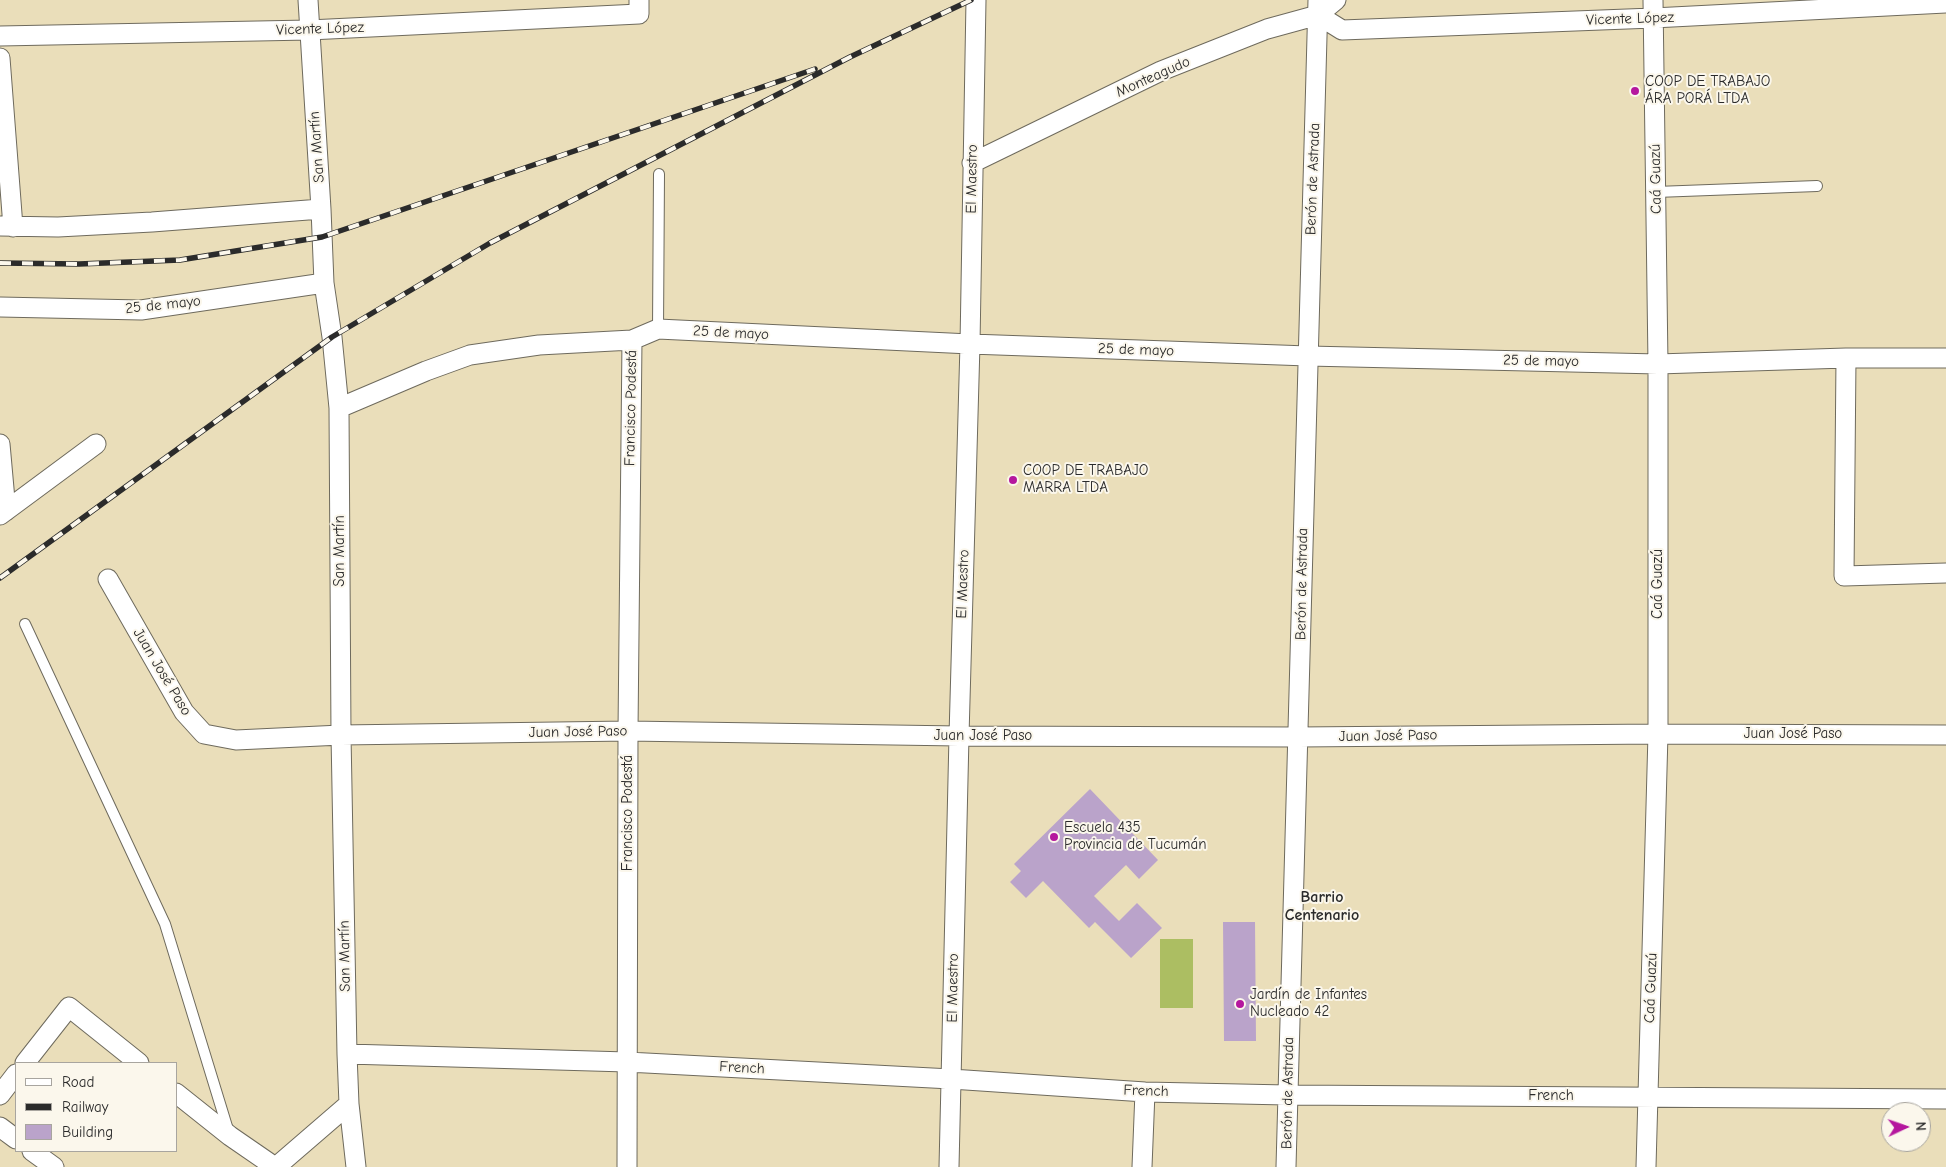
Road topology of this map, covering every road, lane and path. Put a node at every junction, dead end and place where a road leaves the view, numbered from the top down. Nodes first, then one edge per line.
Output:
1 (308, 0) edge
2 (976, 0) edge
3 (1336, 0) edge
4 (1946, 3) edge
5 (639, 7) edge
6 (1318, 7) edge
7 (1653, 9) edge
8 (309, 30) junction
9 (0, 36) edge
10 (0, 58) edge
11 (972, 162) junction
12 (659, 174) dead end
13 (1818, 186) dead end
14 (1656, 192) junction
15 (321, 208) junction
16 (6, 226) edge
17 (324, 283) junction
18 (0, 307) edge
19 (658, 329) junction
20 (632, 340) junction
21 (970, 344) junction
22 (1308, 356) junction
23 (1846, 358) junction
24 (1946, 358) edge
25 (1658, 364) junction
26 (339, 408) junction
27 (0, 444) edge
28 (96, 444) dead end
29 (3, 513) edge
30 (1946, 573) edge
31 (108, 579) dead end
32 (25, 624) dead end
33 (628, 731) junction
34 (1658, 734) junction
35 (341, 735) junction
36 (1946, 735) edge
37 (959, 736) junction
38 (1298, 737) junction
39 (347, 1054) junction
40 (26, 1062) edge
41 (138, 1062) edge
42 (627, 1062) junction
43 (15, 1075) edge
44 (951, 1080) junction
45 (1144, 1092) junction
46 (0, 1095) edge
47 (178, 1095) edge
48 (1287, 1095) junction
49 (1648, 1097) junction
50 (1946, 1099) edge
51 (349, 1104) junction
52 (0, 1128) edge
53 (230, 1136) junction
54 (15, 1138) edge
55 (33, 1152) edge
56 (54, 1167) edge
57 (276, 1167) edge
58 (356, 1167) edge
59 (627, 1167) edge
60 (950, 1167) edge
61 (1142, 1167) edge
62 (1286, 1167) edge
63 (1646, 1167) edge

1 - 8 street, San Martín
2 - 11 street, El Maestro
3 - 6 street, Monteagudo
4 - 7 street, Vicente López
5 - 8 street, Vicente López
6 - 7 street, Vicente López
6 - 11 street, Monteagudo
6 - 22 street, Berón de Astrada
7 - 14 street, Caá Guazú
8 - 9 street, Vicente López
8 - 15 street, San Martín
10 - 16 street
11 - 21 street, El Maestro
12 - 19 lane
13 - 14 lane
14 - 25 street, Caá Guazú
15 - 16 street
15 - 17 street, San Martín
17 - 18 street, 25 de mayo
17 - 26 street, San Martín
19 - 20 street, 25 de mayo
19 - 21 street, 25 de mayo
20 - 26 street, 25 de mayo
20 - 33 street, Francisco Podestá
21 - 22 street, 25 de mayo
21 - 37 street, El Maestro
22 - 25 street, 25 de mayo
22 - 38 street, Berón de Astrada
23 - 24 street, 25 de mayo
23 - 25 street, 25 de mayo
23 - 30 street
25 - 34 street, Caá Guazú
26 - 35 street, San Martín
27 - 29 street
28 - 29 street
31 - 35 street, Juan José Paso
32 - 53 lane
33 - 35 street, Juan José Paso
33 - 37 street, Juan José Paso
33 - 42 street, Francisco Podestá
34 - 36 street, Juan José Paso
34 - 38 street, Juan José Paso
34 - 49 street, Caá Guazú
35 - 39 street, San Martín
37 - 38 street, Juan José Paso
37 - 44 street, El Maestro
38 - 48 street, Berón de Astrada
39 - 42 street, French
39 - 51 street, San Martín
40 - 41 street
42 - 44 street, French
42 - 59 street, Francisco Podestá
43 - 46 street
44 - 45 street, French
44 - 60 street, El Maestro
45 - 48 street, French
45 - 61 street
47 - 53 street
48 - 49 street, French
48 - 62 street, Berón de Astrada
49 - 50 street, French
49 - 63 street, Caá Guazú
51 - 57 street
51 - 58 street, San Martín
52 - 54 street
53 - 57 street
55 - 56 street

